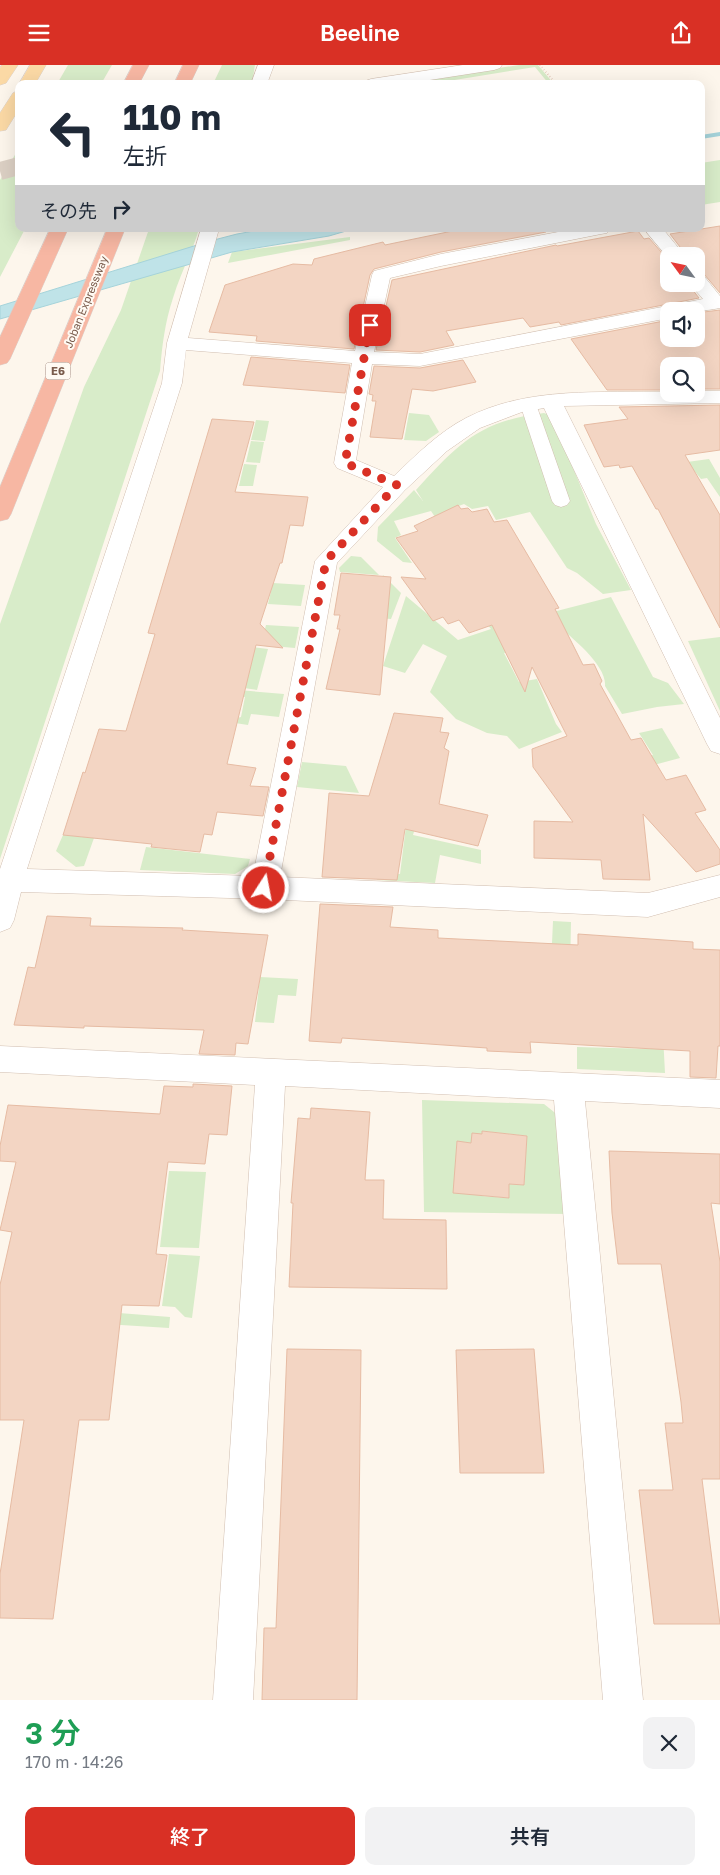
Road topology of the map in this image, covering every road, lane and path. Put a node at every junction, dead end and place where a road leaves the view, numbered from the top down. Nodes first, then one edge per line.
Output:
1 (10, 65) edge
2 (38, 65) edge
3 (141, 65) edge
4 (191, 65) edge
5 (266, 65) edge
6 (494, 65) edge
7 (540, 65) edge
8 (0, 80) edge
9 (29, 80) edge
10 (133, 80) edge
11 (184, 80) edge
12 (260, 80) edge
13 (397, 80) edge
14 (553, 80) edge
15 (15, 102) edge
16 (0, 126) edge
17 (58, 232) edge
18 (115, 232) edge
19 (210, 232) edge
20 (585, 232) edge
21 (656, 232) edge
22 (668, 247) edge
23 (705, 288) edge
24 (718, 302) edge
25 (705, 305) edge
26 (660, 314) edge
27 (177, 343) junction
28 (363, 358) junction
29 (0, 359) edge
30 (720, 397) edge
31 (552, 400) junction
32 (528, 404) junction
33 (397, 485) junction
34 (561, 501) dead end
35 (0, 514) edge
36 (720, 743) edge
37 (5, 882) edge
38 (720, 886) edge
39 (264, 888) junction
40 (0, 920) edge
41 (0, 1059) edge
42 (271, 1073) junction
43 (568, 1088) junction
44 (720, 1094) edge
45 (233, 1700) edge
46 (623, 1700) edge

1 - 8 main road
2 - 9 main road
3 - 10 highway
4 - 11 highway
5 - 12 street
6 - 13 street
7 - 14 path
15 - 16 main road
17 - 29 highway
18 - 35 highway, Joban Expressway / E6
19 - 27 street
20 - 28 street
21 - 22 street
23 - 24 street
24 - 25 street
26 - 28 street
27 - 28 street
27 - 37 street
28 - 33 street
30 - 31 street
31 - 32 street
31 - 36 street
32 - 33 street
32 - 34 lane
33 - 39 street
37 - 39 street
37 - 40 street
38 - 39 street
41 - 42 street
42 - 43 street
42 - 45 street
43 - 44 street
43 - 46 street

